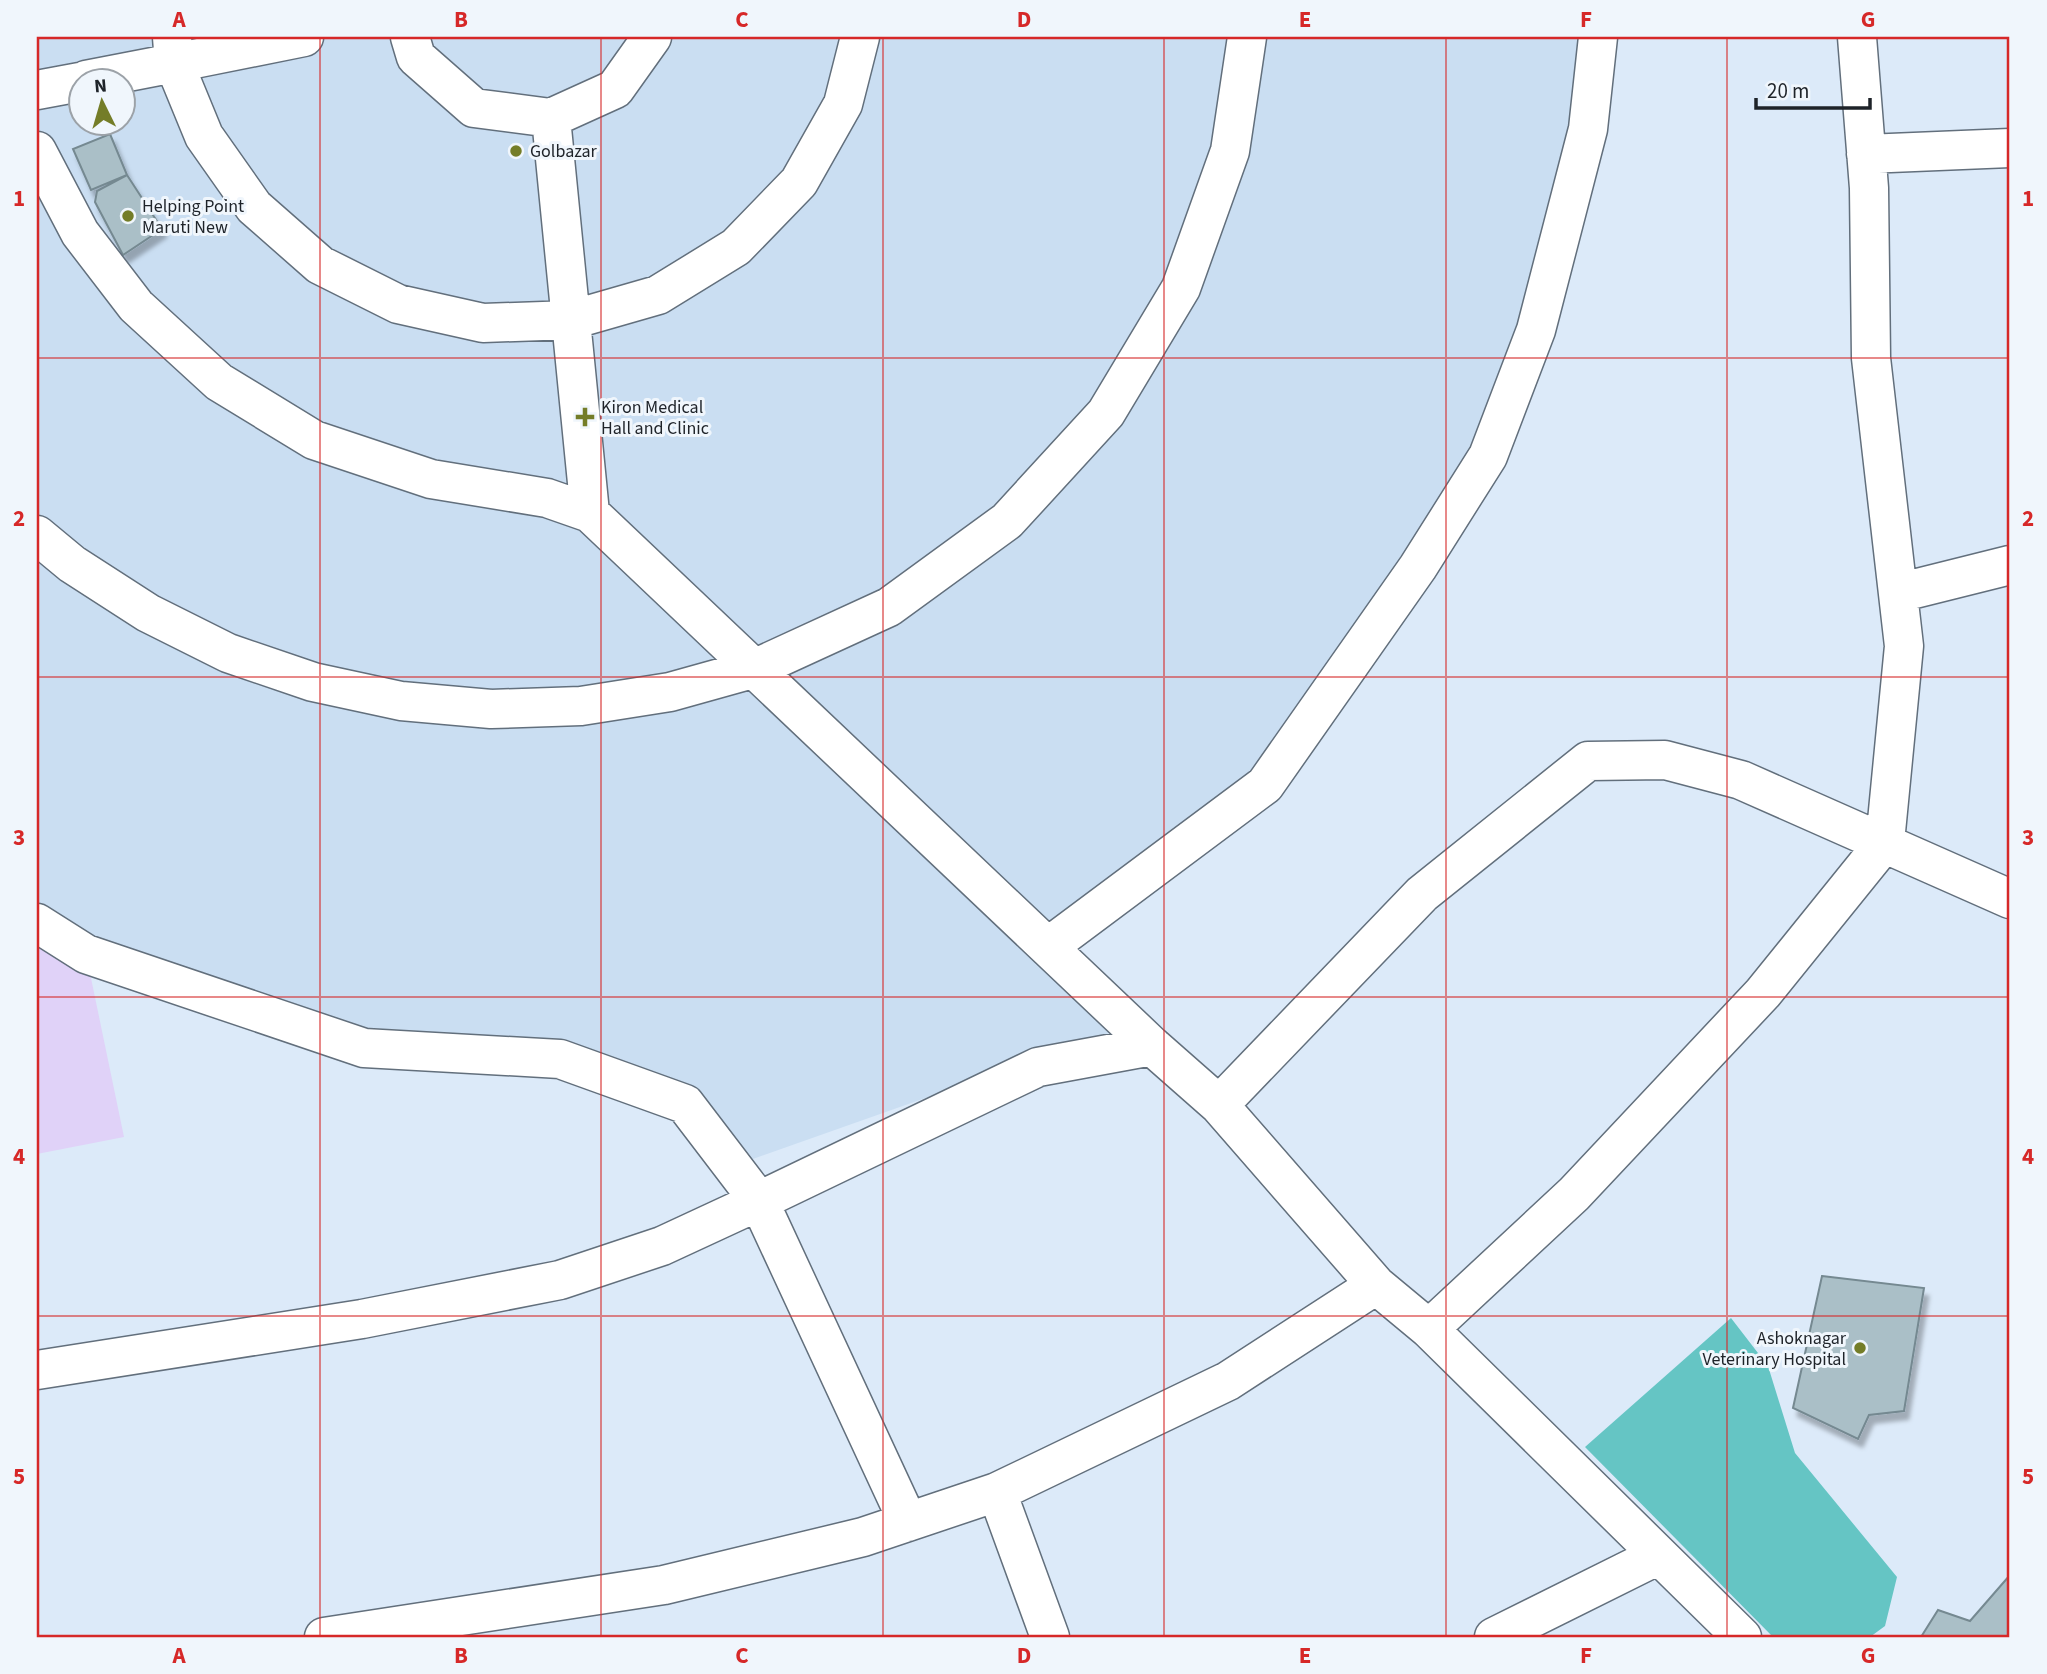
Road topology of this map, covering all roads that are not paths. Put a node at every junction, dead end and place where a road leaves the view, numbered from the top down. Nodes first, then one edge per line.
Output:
1 (304, 37) edge
2 (410, 37) edge
3 (652, 37) edge
4 (860, 37) edge
5 (1247, 37) edge
6 (1598, 37) edge
7 (1857, 37) edge
8 (173, 50) edge
9 (127, 66) edge
10 (66, 85) edge
11 (37, 90) edge
12 (551, 118) junction
13 (2010, 148) edge
14 (37, 151) edge
15 (1866, 154) junction
16 (571, 320) junction
17 (590, 513) junction
18 (37, 535) edge
19 (2010, 565) edge
20 (1898, 593) junction
21 (756, 668) junction
22 (1885, 842) junction
23 (2010, 899) edge
24 (37, 923) edge
25 (1048, 947) junction
26 (1152, 1045) junction
27 (1219, 1105) junction
28 (759, 1201) junction
29 (1376, 1285) junction
30 (1429, 1329) junction
31 (37, 1370) edge
32 (998, 1492) junction
33 (908, 1522) junction
34 (1657, 1556) junction
35 (463, 1627) edge
36 (324, 1637) edge
37 (1050, 1637) edge
38 (1494, 1637) edge
39 (1742, 1637) edge

1 - 8 street
2 - 12 street
3 - 12 street
4 - 16 street
5 - 21 street
6 - 25 street
7 - 15 street
8 - 9 street
8 - 16 street
10 - 11 street
12 - 16 street
13 - 15 street
14 - 17 street
15 - 20 street
16 - 17 street
17 - 21 street
18 - 21 street
19 - 20 street
20 - 22 street
21 - 25 street
22 - 23 street
22 - 27 street
22 - 30 street
24 - 28 street
25 - 26 street
26 - 27 street
26 - 28 street
27 - 29 street
28 - 31 street
28 - 33 street
29 - 30 street
29 - 32 street
30 - 34 street
32 - 33 street
32 - 37 street
33 - 35 street
34 - 38 street
34 - 39 street
35 - 36 street

